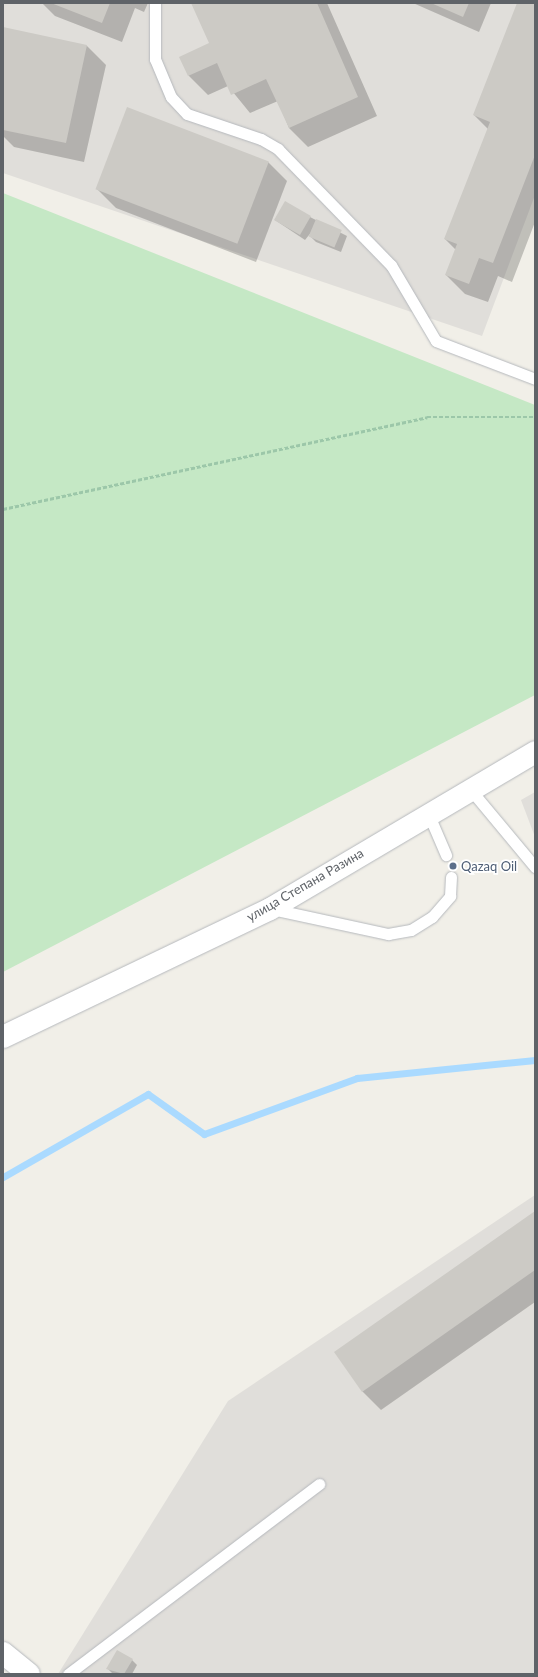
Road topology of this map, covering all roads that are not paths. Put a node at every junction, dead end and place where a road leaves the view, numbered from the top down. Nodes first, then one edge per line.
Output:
1 (155, 3) edge
2 (535, 379) edge
3 (535, 752) edge
4 (470, 789) junction
5 (428, 813) junction
6 (446, 855) dead end
7 (535, 867) edge
8 (451, 877) dead end
9 (270, 909) junction
10 (3, 1037) edge
11 (319, 1484) dead end
12 (3, 1653) edge
13 (29, 1674) edge
14 (68, 1674) edge

1 - 2 lane
3 - 4 main road, улица Степана Разина
4 - 5 main road, улица Степана Разина
4 - 7 lane
5 - 6 lane
5 - 9 main road, улица Степана Разина
8 - 9 lane
9 - 10 main road, улица Степана Разина
11 - 14 lane
12 - 13 main road

